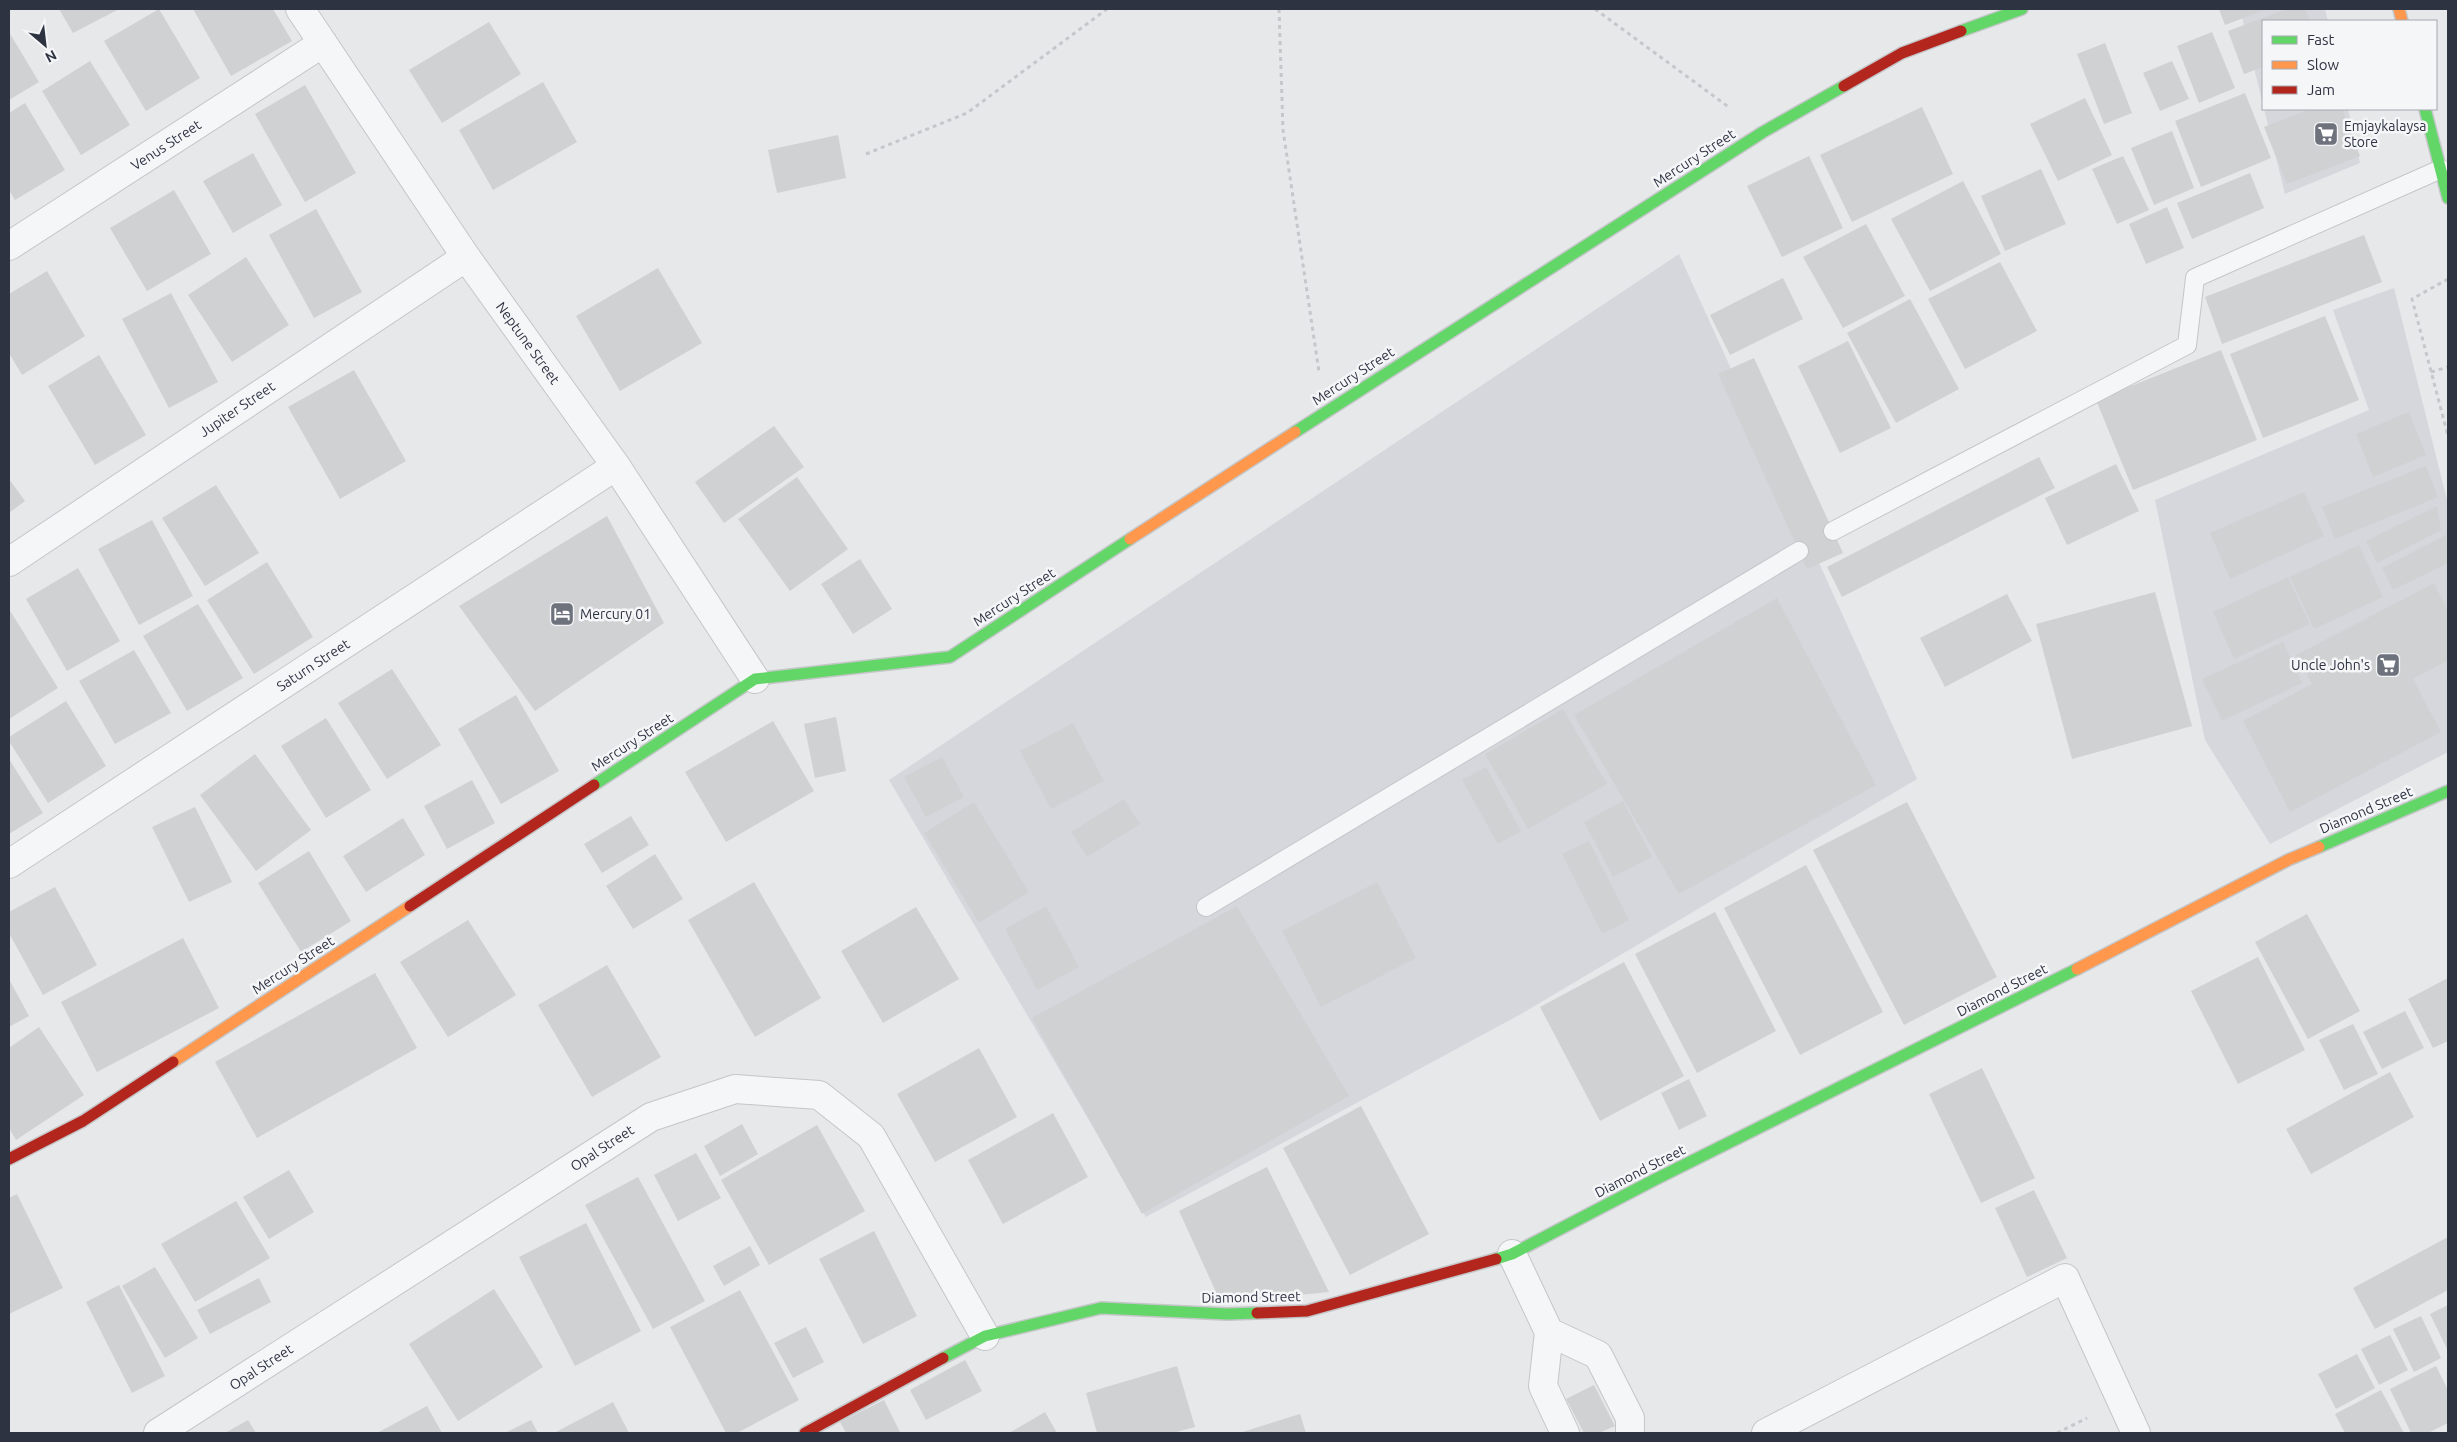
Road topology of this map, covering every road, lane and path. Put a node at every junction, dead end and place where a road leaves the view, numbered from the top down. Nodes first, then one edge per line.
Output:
1 (300, 9) edge
2 (1107, 9) edge
3 (1279, 9) edge
4 (1595, 9) edge
5 (2022, 9) edge
6 (323, 43) junction
7 (2425, 110) edge
8 (1763, 132) junction
9 (866, 154) dead end
10 (2441, 169) junction
11 (2448, 198) edge
12 (9, 246) edge
13 (466, 257) junction
14 (2448, 279) edge
15 (2448, 367) edge
16 (2431, 372) junction
17 (1325, 412) junction
18 (2448, 436) edge
19 (616, 466) junction
20 (1833, 531) dead end
21 (1799, 551) dead end
22 (9, 562) edge
23 (755, 679) junction
24 (2448, 791) edge
25 (9, 864) edge
26 (1206, 907) dead end
27 (9, 1159) edge
28 (1512, 1254) junction
29 (1549, 1332) junction
30 (985, 1336) junction
31 (158, 1433) edge
32 (806, 1433) edge
33 (1565, 1433) edge
34 (1630, 1433) edge
35 (1766, 1433) edge
36 (2136, 1433) edge

1 - 6 street, Neptune Street
2 - 9 path
3 - 17 path
4 - 8 path
5 - 8 street, Mercury Street
6 - 12 street, Venus Street
6 - 13 street, Neptune Street
7 - 10 street
8 - 17 street, Mercury Street
10 - 11 street
10 - 20 lane
13 - 19 street, Neptune Street
13 - 22 street, Jupiter Street
14 - 16 path
15 - 16 path
16 - 18 path
17 - 23 street, Mercury Street
19 - 23 street, Neptune Street
19 - 25 street, Saturn Street
21 - 26 lane
23 - 27 street, Mercury Street
24 - 28 street, Diamond Street
28 - 29 street
28 - 30 street, Diamond Street
29 - 33 street
29 - 34 street
30 - 31 street, Opal Street
30 - 32 street, Diamond Street
35 - 36 street

